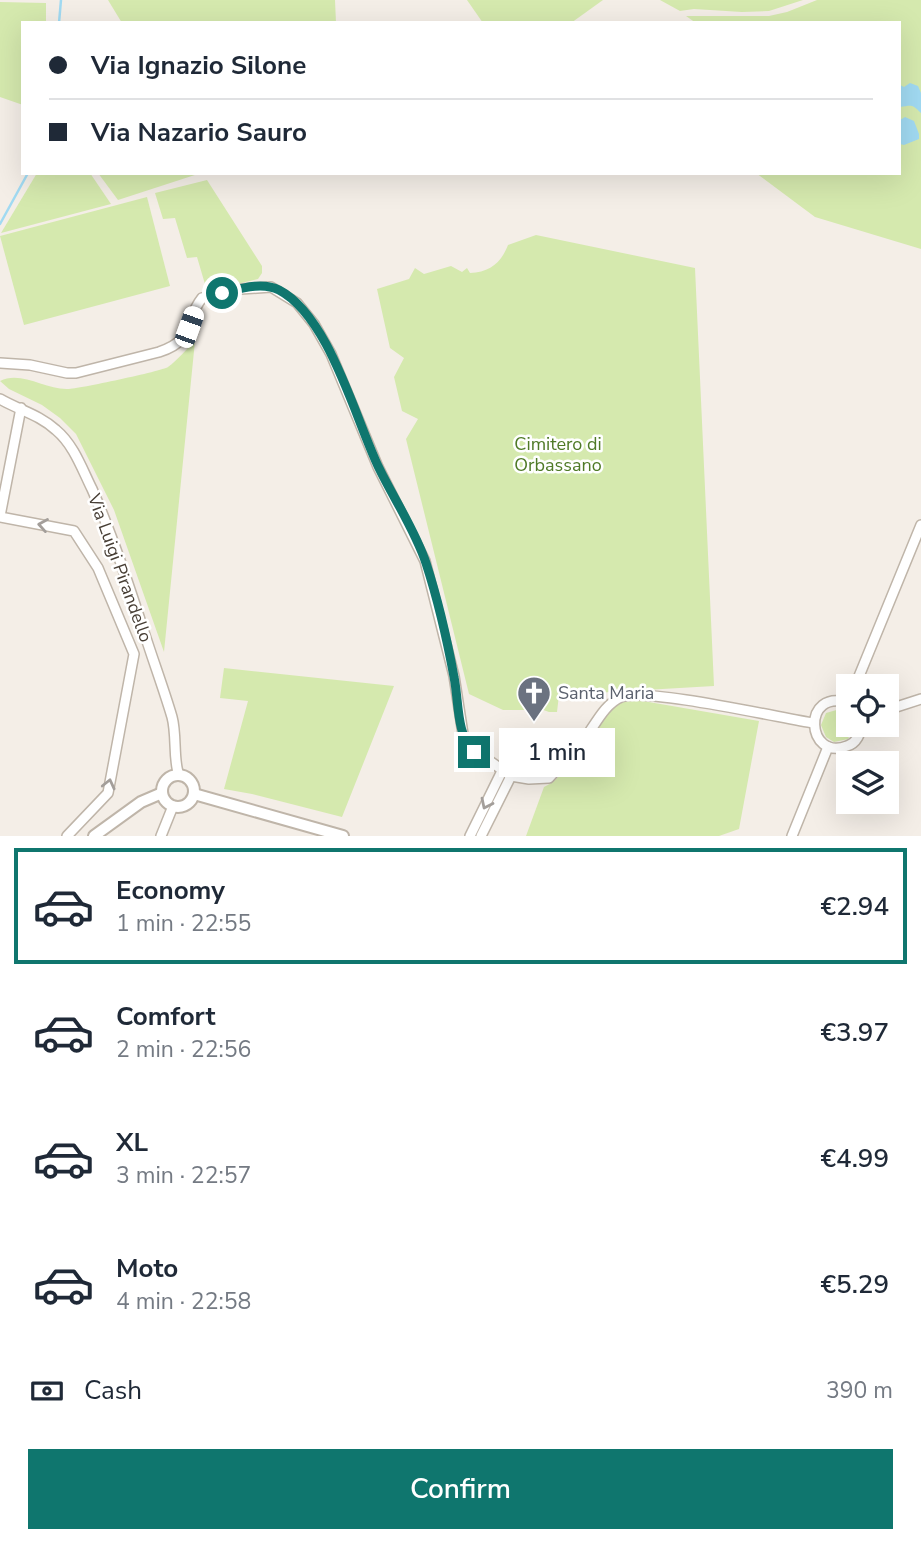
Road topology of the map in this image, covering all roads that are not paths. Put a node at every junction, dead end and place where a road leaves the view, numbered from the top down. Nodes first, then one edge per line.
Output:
1 (0, 363) edge
2 (0, 400) edge
3 (21, 408) junction
4 (0, 517) edge
5 (921, 526) edge
6 (860, 674) edge
7 (921, 699) edge
8 (836, 701) edge
9 (899, 705) edge
10 (813, 723) junction
11 (858, 737) edge
12 (828, 747) junction
13 (506, 774) junction
14 (179, 775) junction
15 (162, 793) junction
16 (194, 794) junction
17 (173, 806) junction
18 (67, 836) edge
19 (94, 836) edge
20 (161, 836) edge
21 (343, 836) edge
22 (470, 836) edge
23 (481, 836) edge
24 (792, 836) edge

1 - 13 street
2 - 3 street, Via Luigi Pirandello
3 - 4 street
3 - 14 street, Via Luigi Pirandello
18 -> 4 street
5 - 6 street
7 - 9 street
8 - 10 street
10 - 12 street
10 - 13 street
11 - 12 street
12 - 24 street
13 -> 22 street
13 - 23 street
14 - 15 street
14 - 16 street
15 - 17 street
15 - 19 street
16 - 17 street
16 - 21 street
17 - 20 street

